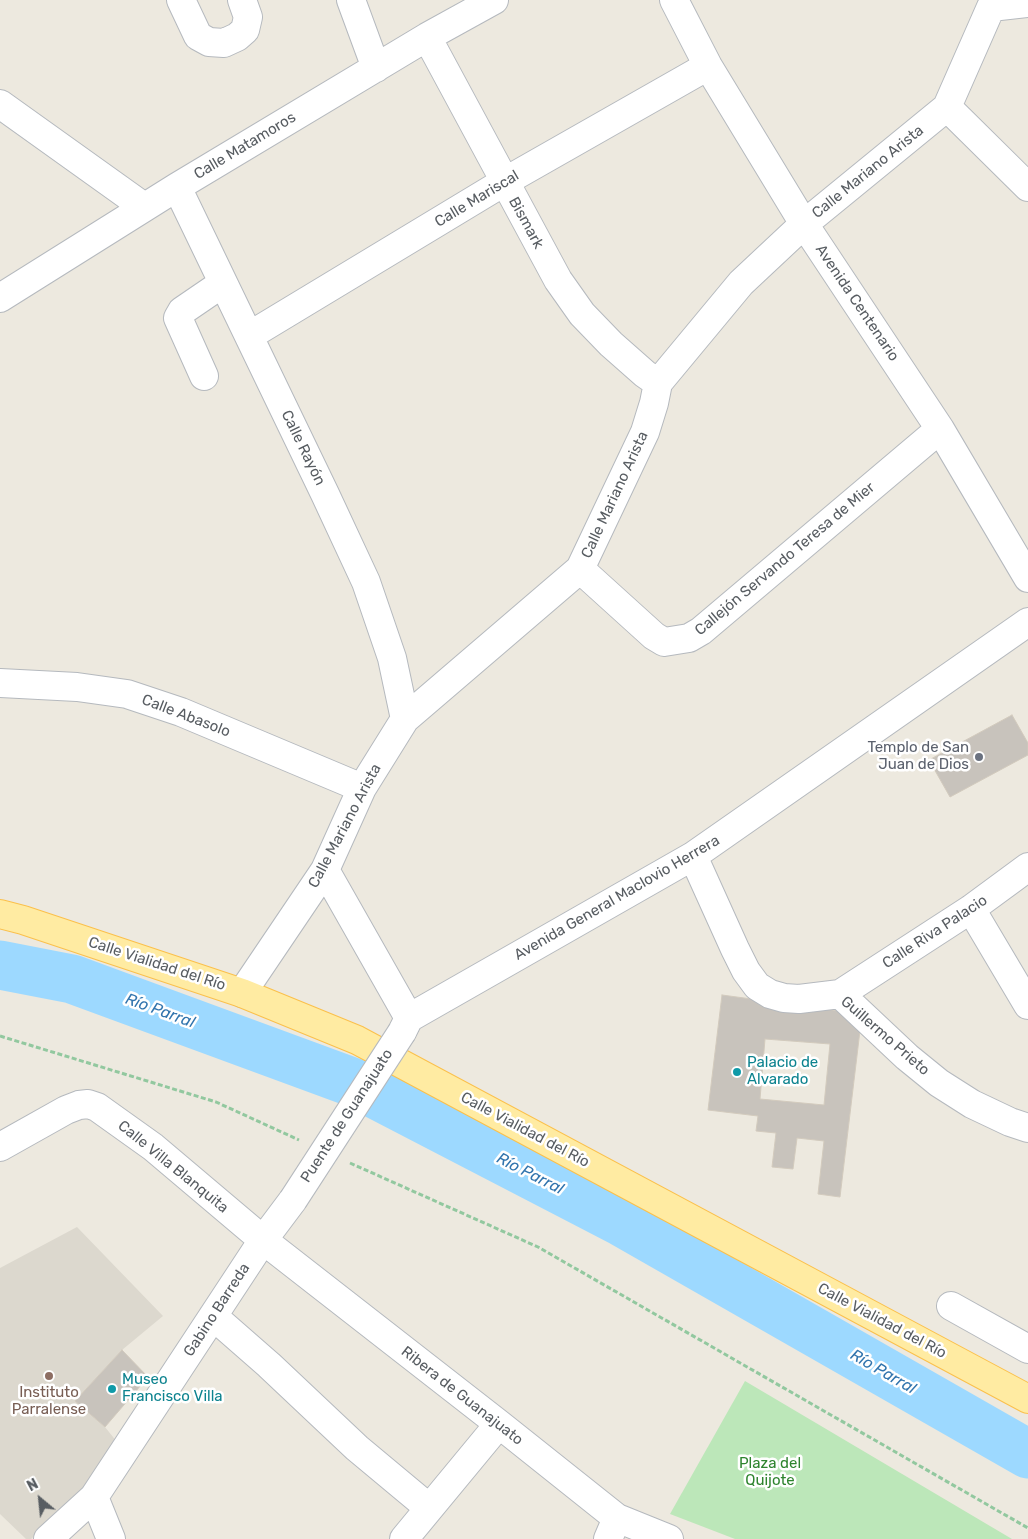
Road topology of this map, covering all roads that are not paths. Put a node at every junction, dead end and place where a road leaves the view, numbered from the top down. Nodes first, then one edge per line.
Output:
1 (180, 0) edge
2 (242, 0) edge
3 (351, 0) edge
4 (494, 0) edge
5 (674, 0) edge
6 (990, 3) edge
7 (1028, 4) edge
8 (427, 37) junction
9 (708, 66) junction
10 (376, 68) junction
11 (0, 104) edge
12 (947, 107) junction
13 (504, 182) junction
14 (177, 187) junction
15 (1028, 187) edge
16 (144, 207) junction
17 (804, 224) junction
18 (223, 283) junction
19 (0, 298) edge
20 (249, 336) junction
21 (204, 376) dead end
22 (658, 383) junction
23 (940, 429) junction
24 (580, 569) junction
25 (1028, 578) edge
26 (1028, 622) edge
27 (0, 683) edge
28 (404, 719) junction
29 (362, 788) junction
30 (693, 856) junction
31 (1028, 867) edge
32 (325, 870) junction
33 (971, 909) junction
34 (0, 914) edge
35 (242, 993) junction
36 (840, 994) junction
37 (1028, 1005) edge
38 (405, 1025) junction
39 (1028, 1128) edge
40 (0, 1148) edge
41 (293, 1200) joint
42 (263, 1240) junction
43 (951, 1306) dead end
44 (213, 1316) junction
45 (1028, 1349) edge
46 (1028, 1399) edge
47 (499, 1424) junction
48 (94, 1498) junction
49 (429, 1508) junction
50 (612, 1529) edge
51 (48, 1539) edge
52 (111, 1539) edge
53 (404, 1539) edge
54 (669, 1539) edge

1 - 2 street
3 - 10 street
4 - 8 street, Calle Matamoros
5 - 9 street, Avenida Centenario
6 - 7 street
6 - 12 street, Calle Mariano Arista
8 - 10 street, Calle Matamoros
8 - 13 street, Bismark
9 - 13 street, Calle Mariscal
9 - 17 street, Avenida Centenario
10 - 14 street, Calle Matamoros
11 - 16 street
12 - 15 street
12 - 17 street, Calle Mariano Arista
13 - 20 street, Calle Mariscal
13 - 22 street, Bismark
14 - 16 street, Calle Matamoros
14 - 18 street, Calle Rayón
16 - 19 street, Calle Matamoros
17 - 22 street, Calle Mariano Arista
17 - 23 street, Avenida Centenario
18 - 20 street, Calle Rayón
18 - 21 street
20 - 28 street, Calle Rayón
22 - 24 street, Calle Mariano Arista
23 - 24 street, Callejón Servando Teresa de Mier
23 - 25 street, Avenida Centenario
24 - 28 street, Calle Mariano Arista
26 - 30 street, Avenida General Maclovio Herrera
27 - 29 street, Calle Abasolo
28 - 29 street, Calle Mariano Arista
29 - 32 street, Calle Mariano Arista
30 - 36 street, Guillermo Prieto
30 - 38 street, Avenida General Maclovio Herrera
31 - 33 street, Calle Riva Palacio
32 - 35 street, Calle Mariano Arista
32 - 38 street
33 - 36 street, Calle Riva Palacio
33 - 37 street
34 - 35 main road, Calle Vialidad del Río
35 - 46 main road, Calle Vialidad del Río
36 - 39 street, Guillermo Prieto
38 - 41 street, Puente de Guanajuato, bridge
40 - 42 street, Calle Villa Blanquita
41 - 42 street, Gabino Barreda
42 - 44 street, Gabino Barreda
42 - 47 street, Ribera de Guanajuato
43 - 45 street
44 - 48 street, Gabino Barreda
44 - 49 street
47 - 49 street
47 - 50 street, Ribera de Guanajuato
48 - 51 street, Gabino Barreda
48 - 52 street
49 - 53 street
50 - 54 street, Ribera de Guanajuato

